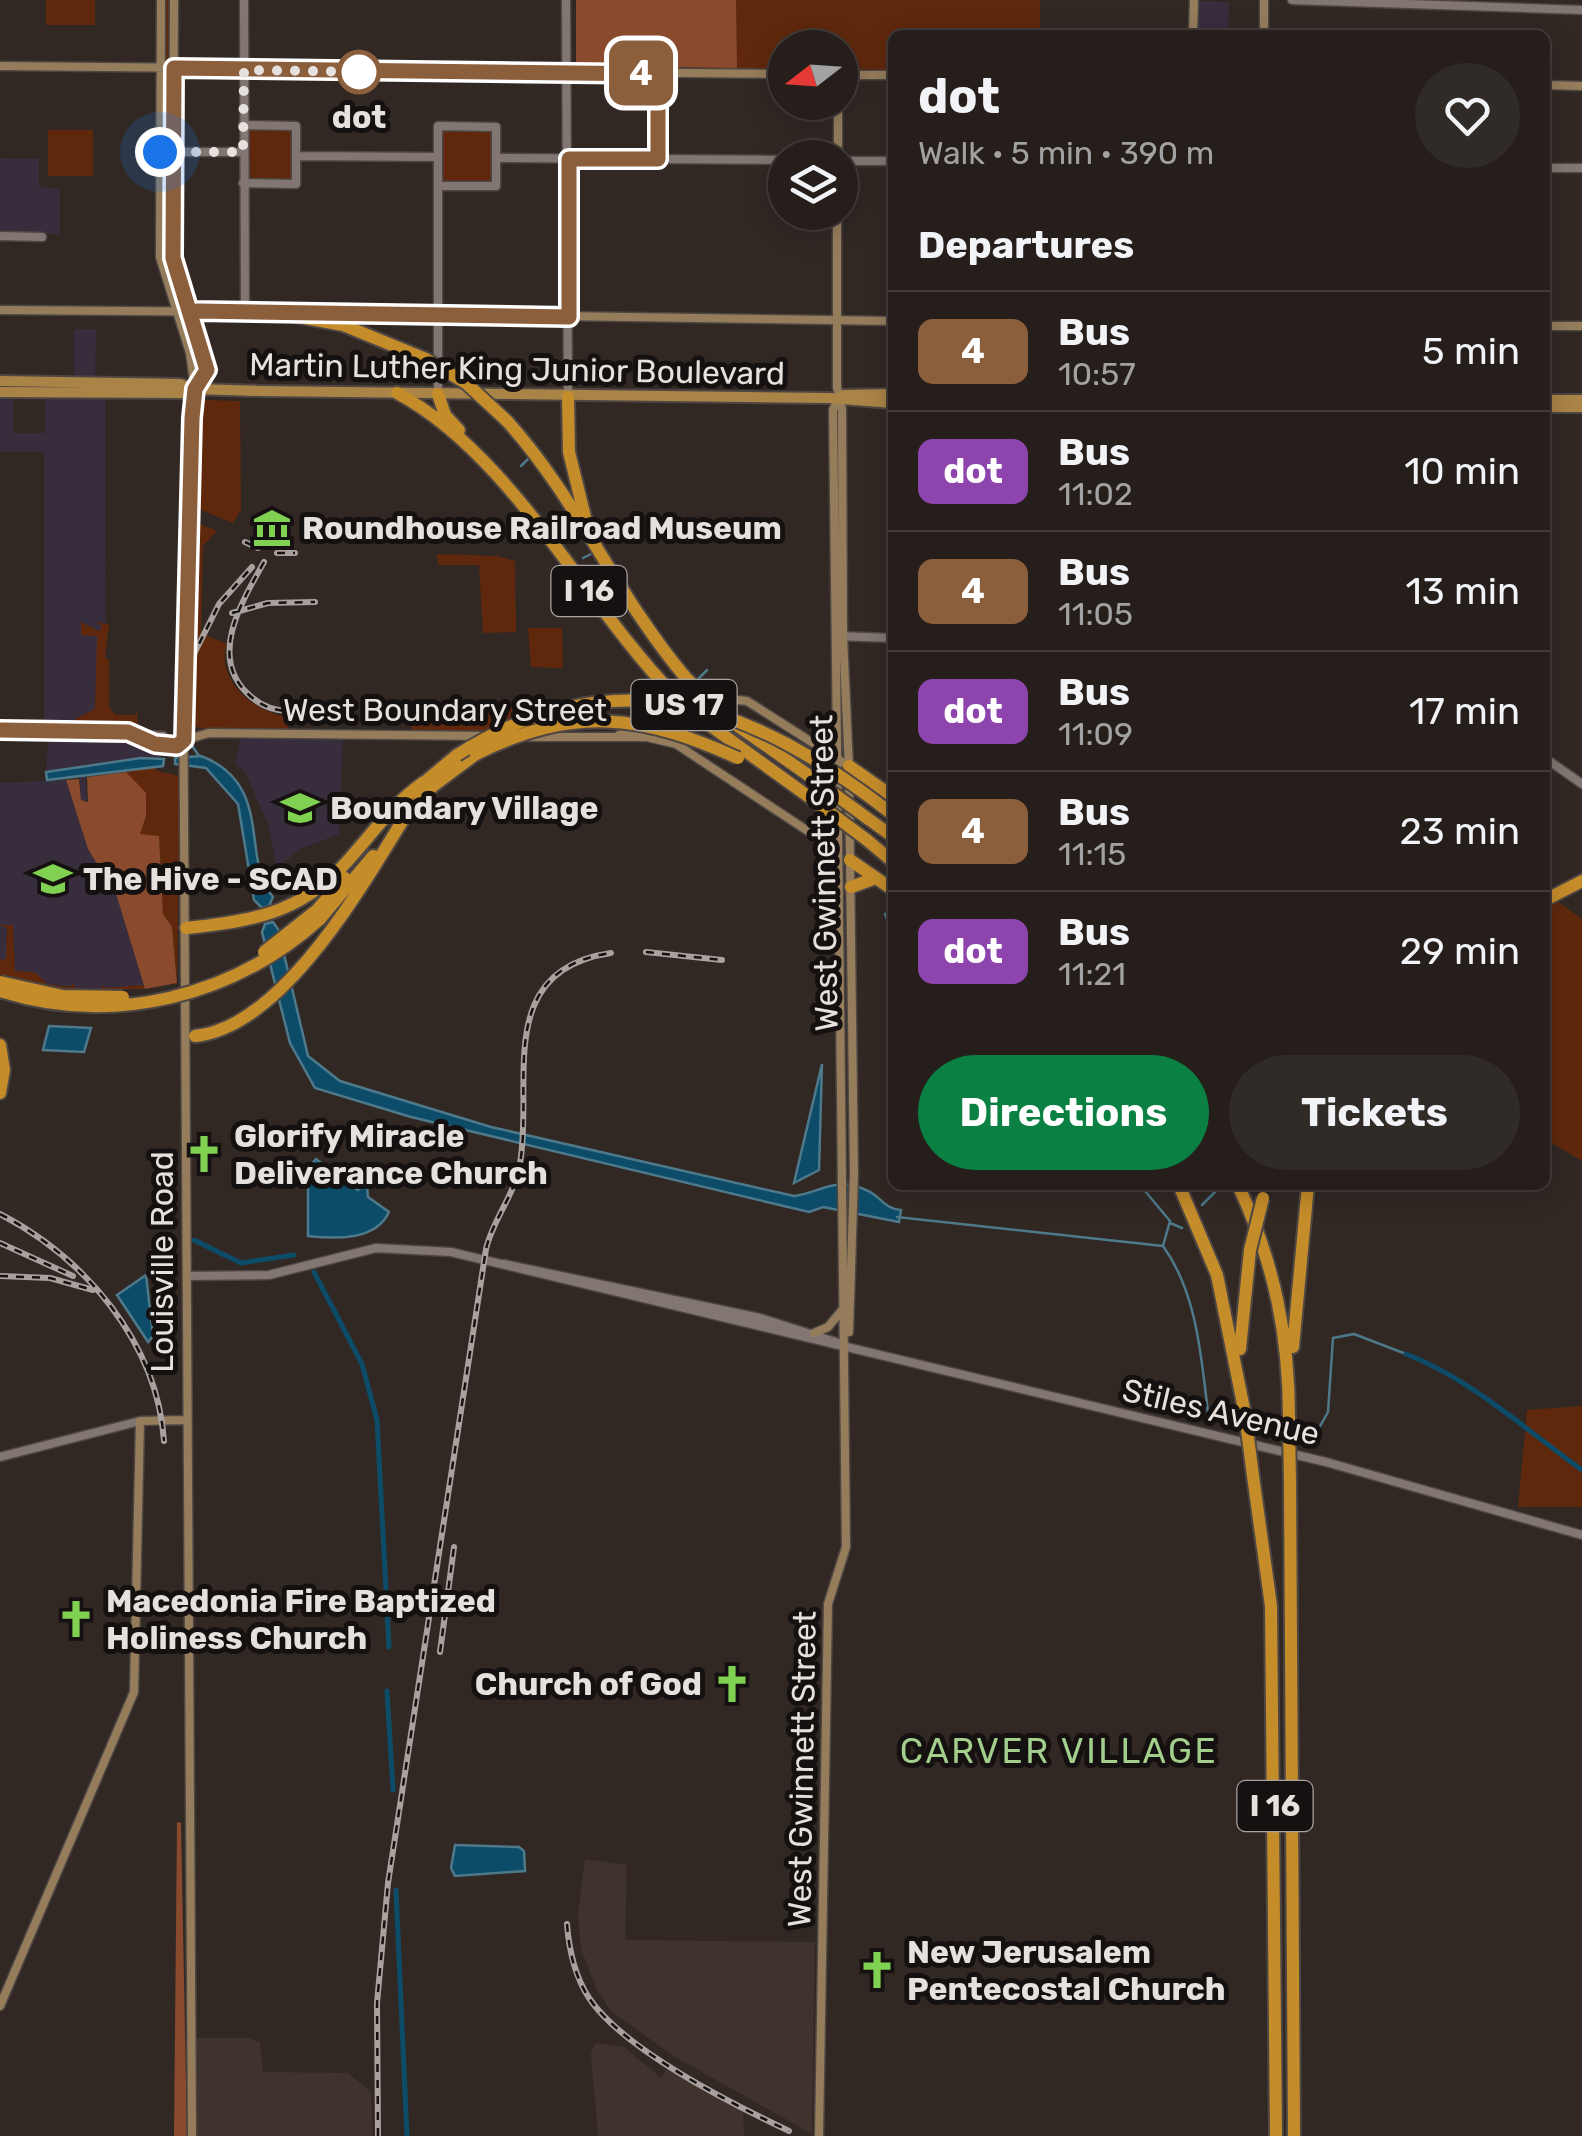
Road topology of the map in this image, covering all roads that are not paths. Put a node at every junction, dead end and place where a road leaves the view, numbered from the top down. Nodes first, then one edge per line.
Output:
1 (161, 0) edge
2 (174, 0) edge
3 (244, 0) edge
4 (566, 0) edge
5 (1194, 0) edge
6 (1264, 0) edge
7 (1292, 0) edge
8 (1582, 10) edge
9 (1194, 30) edge
10 (1264, 30) edge
11 (0, 66) edge
12 (161, 68) junction
13 (174, 68) junction
14 (244, 70) junction
15 (566, 73) junction
16 (768, 74) edge
17 (858, 75) edge
18 (888, 75) edge
19 (1550, 85) edge
20 (1582, 86) edge
21 (243, 124) junction
22 (160, 152) junction
23 (174, 152) junction
24 (243, 152) junction
25 (296, 156) junction
26 (438, 157) junction
27 (496, 158) junction
28 (569, 159) junction
29 (768, 160) edge
30 (858, 160) edge
31 (888, 161) edge
32 (1550, 168) edge
33 (1582, 168) edge
34 (243, 183) junction
35 (438, 186) junction
36 (838, 230) edge
37 (0, 236) edge
38 (42, 237) dead end
39 (0, 310) edge
40 (190, 311) junction
41 (176, 312) junction
42 (245, 312) junction
43 (272, 312) junction
44 (437, 315) junction
45 (569, 317) junction
46 (837, 321) junction
47 (888, 321) edge
48 (1550, 326) edge
49 (1582, 326) edge
50 (0, 382) edge
51 (195, 389) junction
52 (0, 392) edge
53 (397, 394) junction
54 (438, 394) junction
55 (888, 394) edge
56 (568, 396) junction
57 (838, 398) junction
58 (888, 403) edge
59 (1550, 404) edge
60 (1582, 404) edge
61 (505, 486) junction
62 (598, 552) junction
63 (839, 636) junction
64 (888, 638) edge
65 (679, 716) junction
66 (0, 730) edge
67 (834, 734) junction
68 (615, 736) junction
69 (163, 740) tunnel mouth
70 (179, 741) junction
71 (814, 742) junction
72 (676, 744) junction
73 (834, 754) junction
74 (1550, 762) edge
75 (849, 766) junction
76 (424, 782) junction
77 (1582, 784) edge
78 (888, 793) edge
79 (813, 800) junction
80 (888, 811) edge
81 (406, 815) junction
82 (888, 833) edge
83 (837, 850) junction
84 (888, 858) edge
85 (850, 860) junction
86 (1582, 872) edge
87 (877, 878) junction
88 (1582, 881) edge
89 (888, 886) edge
90 (851, 887) junction
91 (1550, 888) edge
92 (1550, 897) edge
93 (319, 915) junction
94 (186, 928) junction
95 (0, 982) edge
96 (0, 992) edge
97 (194, 1036) dead end
98 (2, 1050) edge
99 (0, 1093) edge
100 (849, 1174) junction
101 (1181, 1190) edge
102 (1240, 1190) edge
103 (1308, 1190) edge
104 (1266, 1192) edge
105 (848, 1230) junction
106 (500, 1264) junction
107 (187, 1276) junction
108 (843, 1309) junction
109 (814, 1332) junction
110 (846, 1346) junction
111 (1239, 1376) junction
112 (1290, 1394) junction
113 (186, 1420) junction
114 (140, 1421) junction
115 (0, 1457) edge
116 (1582, 1535) edge
117 (0, 2006) edge
118 (192, 2136) edge
119 (819, 2136) edge
120 (1276, 2136) edge
121 (1294, 2136) edge

1 - 12 main road
2 - 13 main road
3 - 14 street
4 - 15 street
5 - 9 main road
6 - 10 main road
7 - 8 street
11 - 12 main road
12 - 13 main road
12 - 22 main road
13 - 14 main road
13 - 23 main road
14 - 15 main road
14 - 21 street
15 - 16 main road
15 - 28 street
17 - 18 main road
19 - 20 main road
21 - 24 street
21 - 25 street
22 - 23 street
22 - 41 main road
23 - 24 street
23 - 40 main road
24 - 34 street
25 - 26 street
25 - 34 street
26 - 27 street
26 - 35 street
27 - 28 street
27 - 35 street
28 - 29 street
28 - 45 street
30 - 31 street
32 - 33 street
34 - 42 street
35 - 44 street
36 - 46 main road, West Gwinnett Street
37 - 38 street
39 - 41 main road
40 - 41 main road
40 - 42 main road
40 - 51 main road
41 - 51 main road
42 - 43 main road
43 - 44 main road
43 - 62 highway, I 16, bridge
44 - 45 main road
44 - 54 street
45 - 46 main road
45 - 56 street
46 - 47 main road
46 - 57 main road, West Gwinnett Street
48 - 49 main road
50 - 51 main road, Martin Luther King Junior Boulevard
51 - 52 main road, Martin Luther King Junior Boulevard
51 - 53 main road, Martin Luther King Junior Boulevard
51 - 70 main road, Louisville Road
53 - 54 main road, Martin Luther King Junior Boulevard
53 - 61 highway, I 16
54 - 56 main road, Martin Luther King Junior Boulevard
54 - 61 highway
55 - 57 main road, Martin Luther King Junior Boulevard
56 - 57 main road, Martin Luther King Junior Boulevard
56 - 62 highway
57 - 58 main road, Martin Luther King Junior Boulevard
57 - 63 main road, West Gwinnett Street
59 - 60 main road
61 - 79 highway, I 16, bridge
62 - 82 highway, I 16, bridge
63 - 64 street
63 - 67 main road, West Gwinnett Street
63 - 75 main road, West Gwinnett Street
65 - 68 main road
65 - 71 main road
65 - 72 main road
66 - 69 street
67 - 71 main road
67 - 73 main road, West Gwinnett Street
68 - 70 main road, West Boundary Street
68 - 72 main road, West Boundary Street
70 - 94 main road, Louisville Road
71 - 73 main road
72 - 83 main road, West Boundary Street
73 - 75 main road
73 - 83 main road, West Gwinnett Street
74 - 77 street
75 - 78 highway
75 - 85 main road, West Gwinnett Street
76 - 80 highway, US 17, bridge
76 - 93 highway, US 17
76 - 94 highway
79 - 81 highway, US 17, bridge
79 - 84 highway, I 16, bridge
81 - 93 highway, US 17
81 - 97 highway
83 - 85 main road, West Boundary Street
83 - 100 main road, West Gwinnett Street
85 - 87 highway
85 - 90 main road, West Gwinnett Street
86 - 91 highway
87 - 89 highway
87 - 90 highway
88 - 92 highway
90 - 100 main road, West Gwinnett Street
93 - 95 highway, US 17, bridge
93 - 96 highway, US 17, bridge
94 - 107 main road, Louisville Road
98 - 99 highway
100 - 105 main road, West Gwinnett Street
101 - 111 highway, I 16
102 - 112 highway, I 16
103 - 112 highway
104 - 111 highway, bridge
105 - 108 main road, West Gwinnett Street
105 - 110 main road, West Gwinnett Street
106 - 107 street, Stiles Avenue
106 - 109 street, Stiles Avenue
106 - 110 street, Stiles Avenue
107 - 113 main road, Louisville Road
108 - 109 main road
108 - 110 main road, West Gwinnett Street
109 - 110 street, Stiles Avenue
110 - 116 street, Stiles Avenue
110 - 119 main road, West Gwinnett Street
111 - 120 highway, I 16, bridge
112 - 121 highway, I 16, bridge
113 - 114 main road
113 - 118 main road, Louisville Road
114 - 115 street
114 - 117 main road

